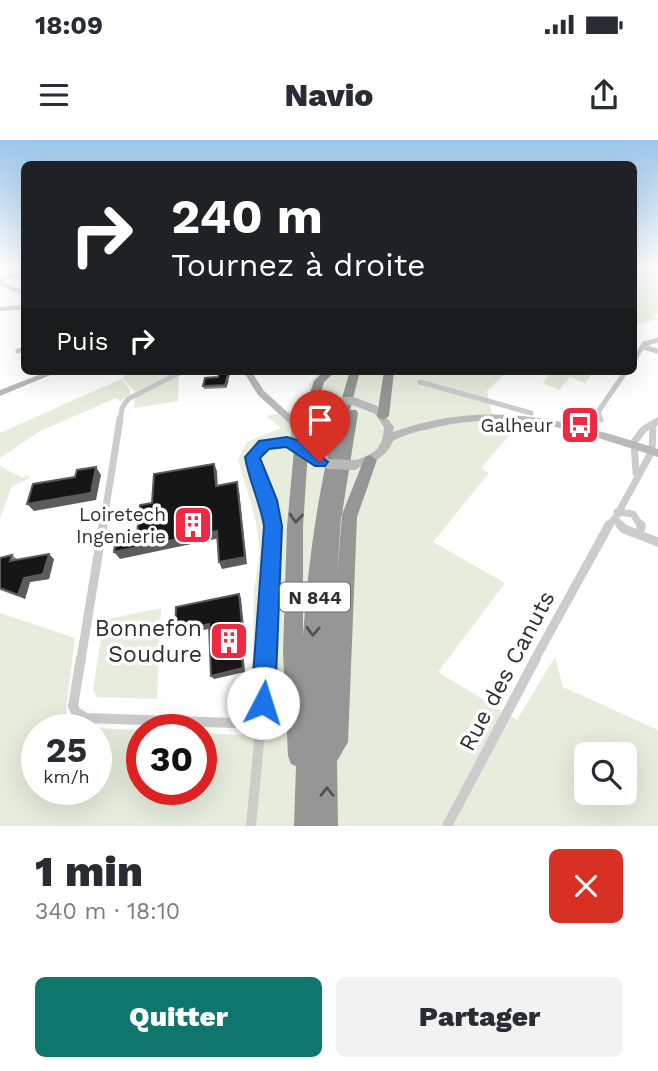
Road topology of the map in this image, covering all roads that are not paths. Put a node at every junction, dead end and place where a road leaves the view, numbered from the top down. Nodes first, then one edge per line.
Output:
1 (21, 307) edge
2 (0, 309) edge
3 (658, 340) edge
4 (643, 347) junction
5 (658, 351) edge
6 (637, 356) edge
7 (46, 375) edge
8 (175, 375) edge
9 (249, 375) edge
10 (255, 375) edge
11 (326, 375) edge
12 (354, 375) edge
13 (363, 375) edge
14 (388, 375) edge
15 (623, 375) edge
16 (420, 382) dead end
17 (259, 390) junction
18 (0, 393) edge
19 (307, 410) junction
20 (499, 410) junction
21 (281, 412) junction
22 (531, 413) dead end
23 (382, 417) junction
24 (601, 420) dead end
25 (656, 424) edge
26 (407, 431) junction
27 (390, 439) junction
28 (278, 442) junction
29 (299, 442) junction
30 (633, 446) junction
31 (655, 452) edge
32 (362, 463) junction
33 (636, 474) junction
34 (616, 516) junction
35 (641, 528) junction
36 (626, 529) junction
37 (603, 534) junction
38 (658, 541) edge
39 (261, 724) junction
40 (327, 758) junction
41 (251, 826) edge
42 (296, 826) edge
43 (306, 826) edge
44 (326, 826) edge
45 (447, 826) edge

1 - 2 street
3 - 4 street
4 - 5 street
4 - 6 street
7 - 18 street
8 - 39 street
9 - 17 street
10 - 17 street
11 - 19 highway
12 -> 43 highway, N 844
13 - 40 highway, N 844
14 - 23 highway
15 - 24 street
16 - 20 street
17 - 21 street
19 - 21 street
19 - 23 street, bridge
19 - 29 street
20 - 22 street
20 - 26 street
20 - 30 street
21 - 29 street
23 - 26 street
23 - 27 street
25 - 30 street
25 - 31 street
26 - 27 street
27 - 32 street
28 - 29 street
28 - 29 street
28 - 39 street
29 - 32 street, bridge
29 -> 42 highway
30 - 31 street
30 - 33 street
31 - 33 street, Rue des Canuts
32 - 40 highway
33 - 34 street, Rue des Canuts
34 - 35 street
34 - 36 street
34 - 37 street, Rue des Canuts
35 - 36 street
35 - 38 street
36 - 37 street
36 - 38 street
37 - 45 street, Rue des Canuts
39 - 41 street
44 -> 40 highway, N 844

